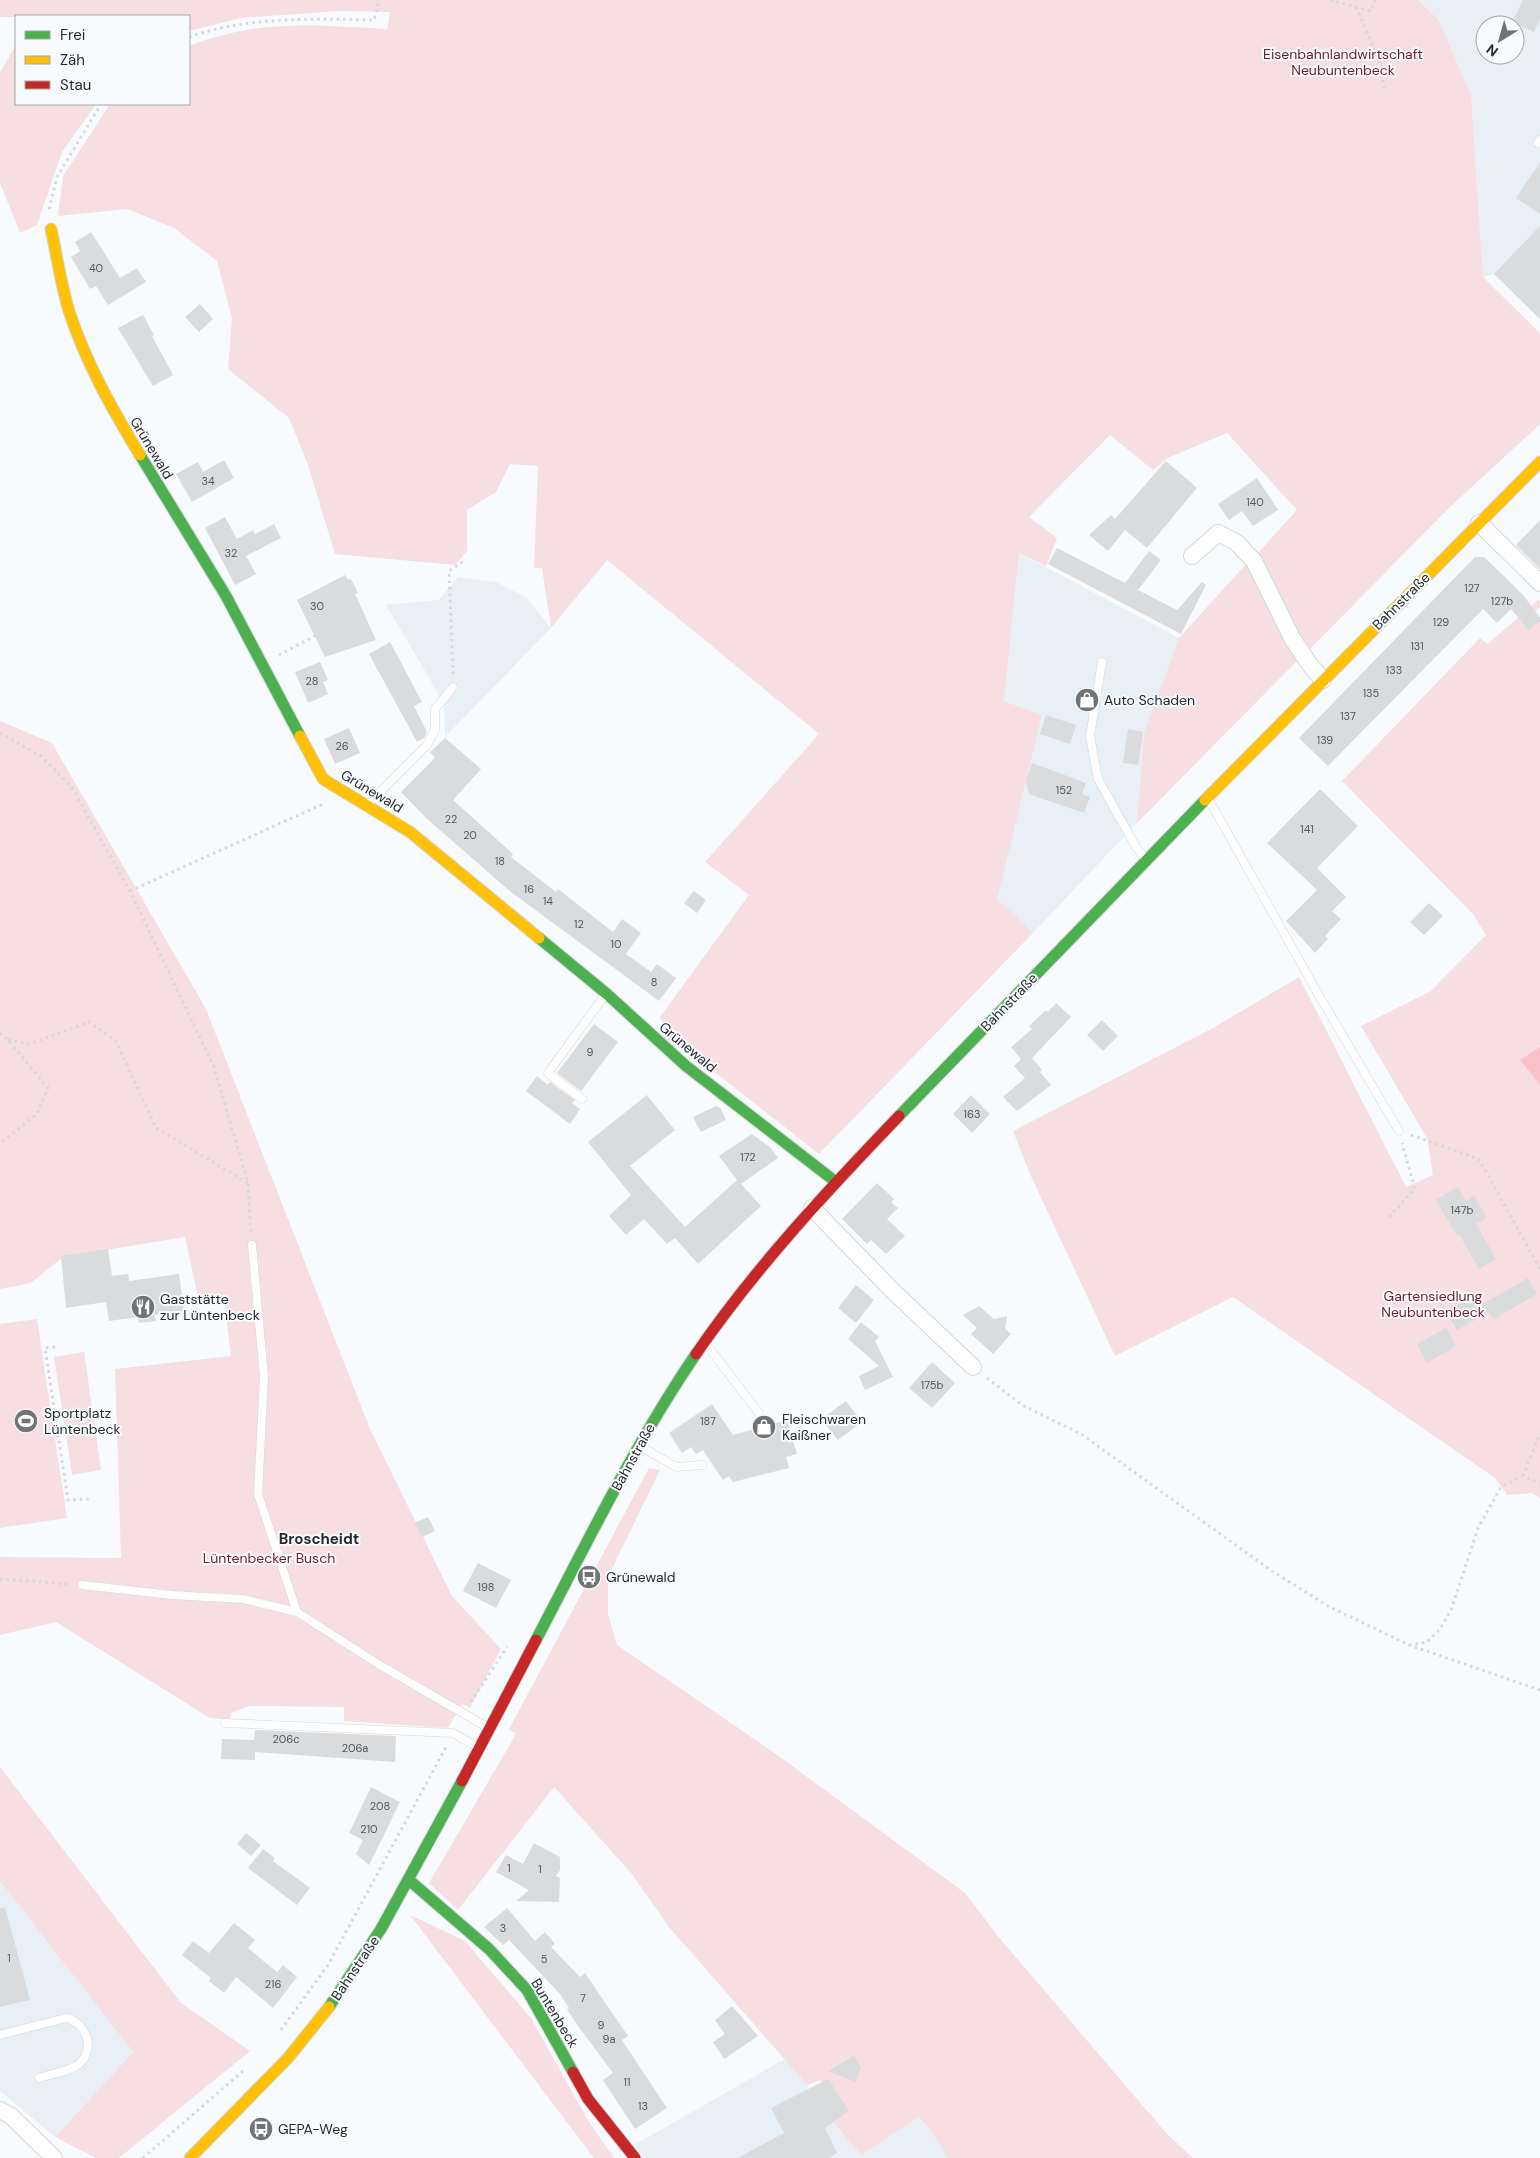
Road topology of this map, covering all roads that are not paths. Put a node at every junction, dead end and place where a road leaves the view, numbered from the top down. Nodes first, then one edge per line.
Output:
1 (51, 229) road end
2 (1540, 462) edge
3 (1479, 523) junction
4 (1192, 556) dead end
5 (1540, 583) edge
6 (1102, 662) dead end
7 (1323, 680) junction
8 (453, 687) road end
9 (1208, 798) junction
10 (366, 807) junction
11 (1146, 860) junction
12 (607, 994) junction
13 (582, 1099) dead end
14 (1399, 1130) road end
15 (836, 1182) junction
16 (812, 1208) junction
17 (252, 1245) road end
18 (705, 1343) junction
19 (973, 1367) road end
20 (758, 1412) dead end
21 (638, 1445) junction
22 (702, 1465) dead end
23 (82, 1586) road end
24 (297, 1612) junction
25 (225, 1723) dead end
26 (489, 1728) junction
27 (478, 1748) junction
28 (409, 1880) junction
29 (0, 2035) edge
30 (39, 2078) dead end
31 (0, 2110) edge
32 (54, 2158) edge
33 (190, 2158) edge
34 (635, 2158) edge

1 - 10 main road, Grünewald
2 - 3 main road, Bahnstraße
3 - 5 street
3 - 7 main road, Bahnstraße
4 - 7 street
6 - 11 lane
7 - 9 main road, Bahnstraße
8 - 10 lane
9 - 11 main road, Bahnstraße
9 - 14 lane
10 - 12 main road, Grünewald
11 - 15 main road, Bahnstraße
12 - 13 lane
12 - 15 main road, Grünewald
15 - 16 main road, Bahnstraße
16 - 18 main road, Bahnstraße
16 - 19 street
17 - 24 lane
18 - 20 lane
18 - 21 main road, Bahnstraße
21 - 22 lane
21 - 26 main road, Bahnstraße
23 - 24 lane
24 - 26 lane
25 - 27 lane
26 - 27 main road, Bahnstraße
27 - 28 main road, Bahnstraße
28 - 33 main road, Bahnstraße
28 - 34 main road, Buntenbeck
29 - 30 lane
31 - 32 street

